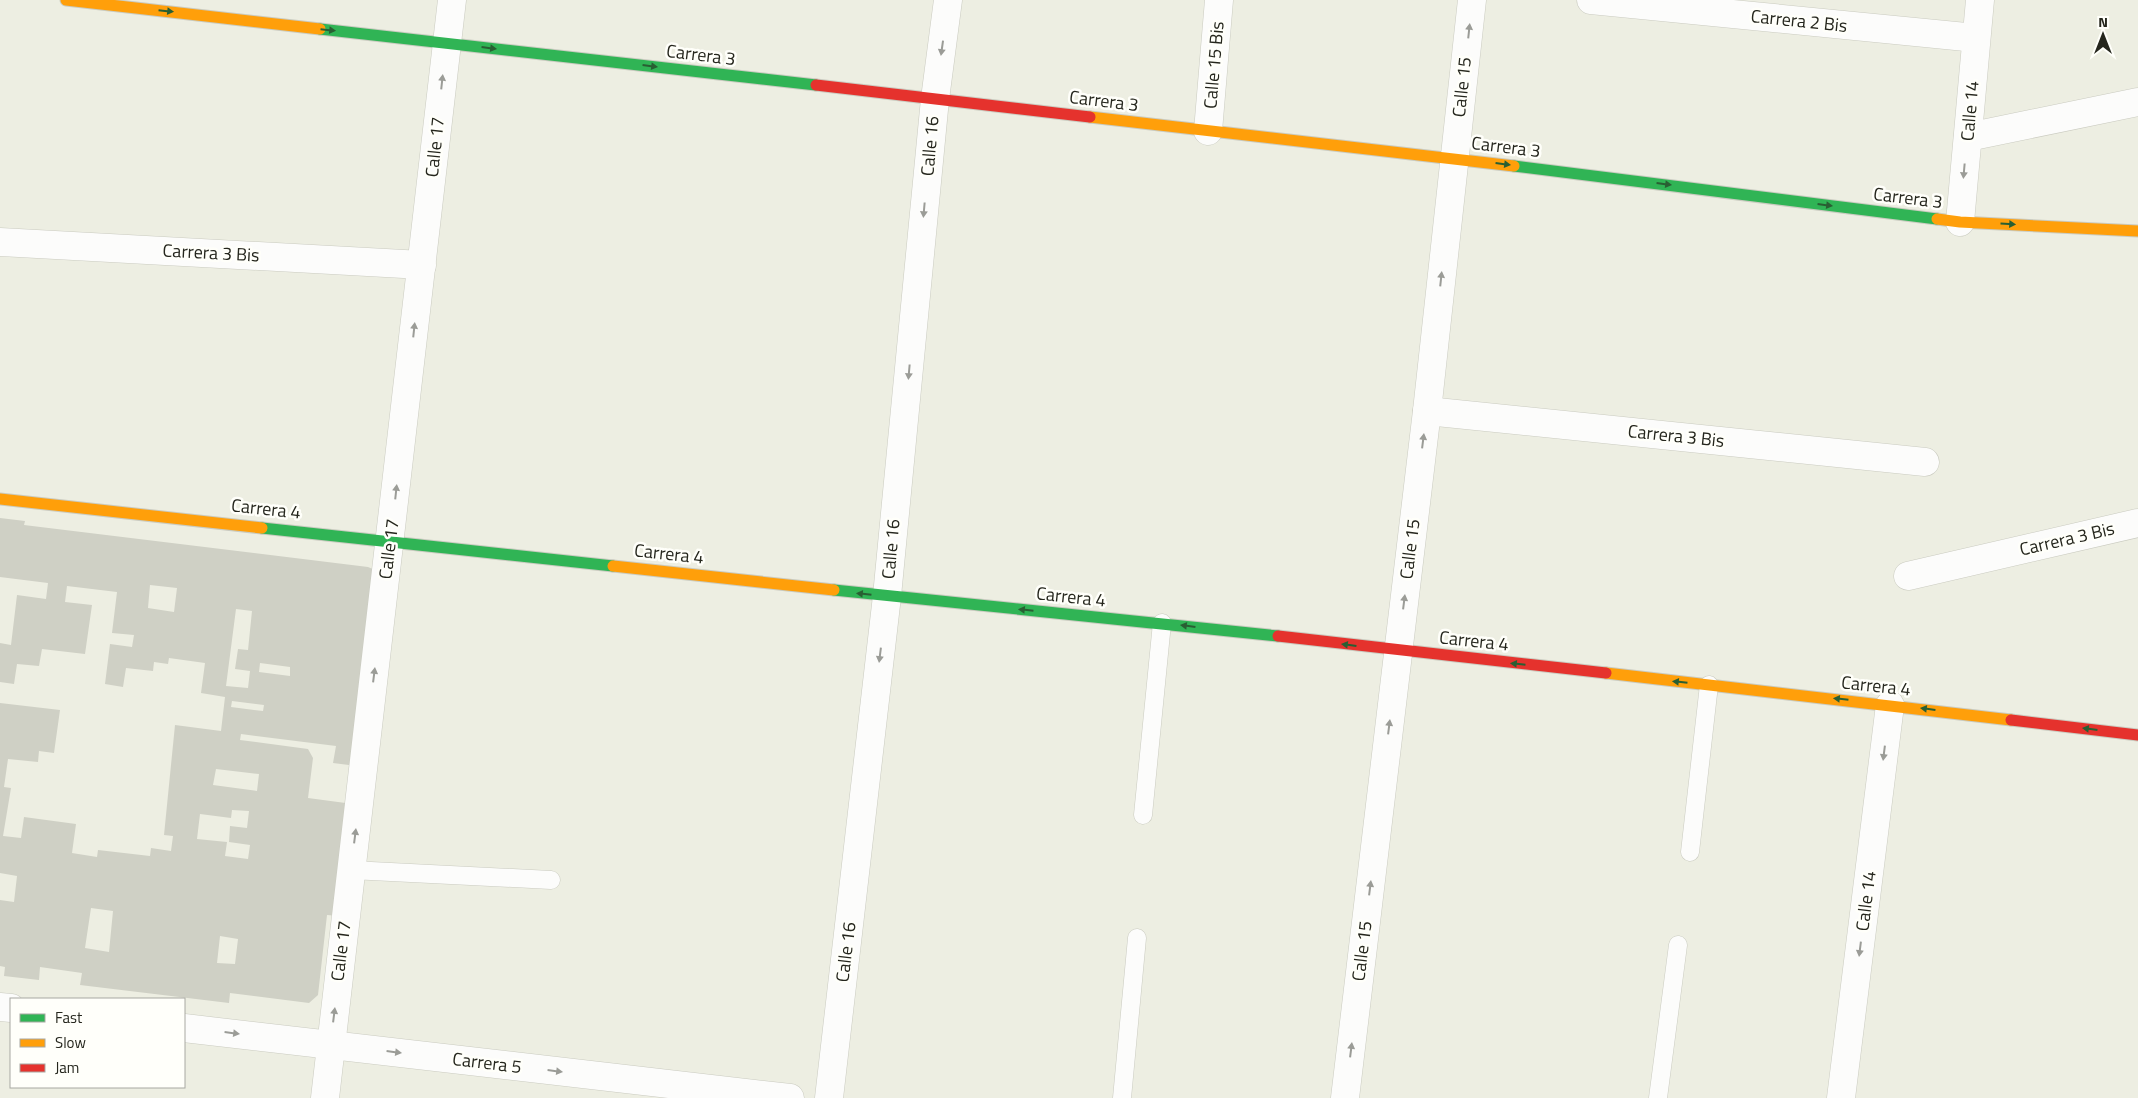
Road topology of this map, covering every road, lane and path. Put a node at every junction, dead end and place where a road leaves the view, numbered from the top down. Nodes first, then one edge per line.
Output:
1 (66, 0) edge
2 (452, 0) edge
3 (948, 0) edge
4 (1220, 0) edge
5 (1472, 0) edge
6 (1591, 0) edge
7 (1980, 0) edge
8 (1976, 38) junction
9 (447, 43) junction
10 (935, 99) junction
11 (2138, 102) edge
12 (1208, 131) junction
13 (1968, 137) junction
14 (1454, 158) junction
15 (1960, 222) junction
16 (2138, 231) edge
17 (0, 242) edge
18 (422, 265) junction
19 (1427, 410) junction
20 (1925, 462) dead end
21 (0, 499) edge
22 (2138, 523) edge
23 (390, 540) junction
24 (1908, 576) dead end
25 (887, 596) junction
26 (1162, 623) junction
27 (1398, 650) junction
28 (1710, 685) junction
29 (1890, 705) junction
30 (2138, 735) edge
31 (1143, 815) dead end
32 (1690, 852) dead end
33 (351, 870) junction
34 (551, 880) dead end
35 (1137, 938) dead end
36 (1678, 945) dead end
37 (185, 1028) edge
38 (330, 1045) junction
39 (325, 1098) edge
40 (790, 1098) edge
41 (830, 1098) edge
42 (1122, 1098) edge
43 (1345, 1098) edge
44 (1658, 1098) edge
45 (1841, 1098) edge

1 -> 9 main road, Carrera 3
2 - 9 street, Calle 17
3 -> 10 street, Calle 16
4 - 12 street, Calle 15 Bis
14 -> 5 street, Calle 15
6 - 8 street, Carrera 2 Bis
7 - 8 street, Calle 14
8 - 13 street, Calle 14
9 -> 10 main road, Carrera 3
18 -> 9 street, Calle 17
10 - 12 main road, Carrera 3
10 -> 25 street, Calle 16
11 - 13 street
12 - 14 main road, Carrera 3
13 -> 15 street, Calle 14
14 -> 15 main road, Carrera 3
19 -> 14 street, Calle 15
15 -> 16 main road, Carrera 3
17 - 18 street, Carrera 3 Bis
23 -> 18 street, Calle 17
19 - 20 street, Carrera 3 Bis
27 -> 19 street, Calle 15
21 - 23 main road, Carrera 4
22 - 24 street, Carrera 3 Bis
25 -> 23 main road, Carrera 4
33 -> 23 street, Calle 17
26 -> 25 main road, Carrera 4
25 -> 41 street, Calle 16
27 -> 26 main road, Carrera 4
26 - 31 lane
28 -> 27 main road, Carrera 4
43 -> 27 street, Calle 15
29 -> 28 main road, Carrera 4
28 - 32 lane
30 -> 29 main road, Carrera 4
29 -> 45 street, Calle 14
33 - 34 lane
38 -> 33 street, Calle 17
35 - 42 lane
36 - 44 lane
37 -> 38 street, Carrera 5
38 - 39 street, Calle 17
38 -> 40 street, Carrera 5

